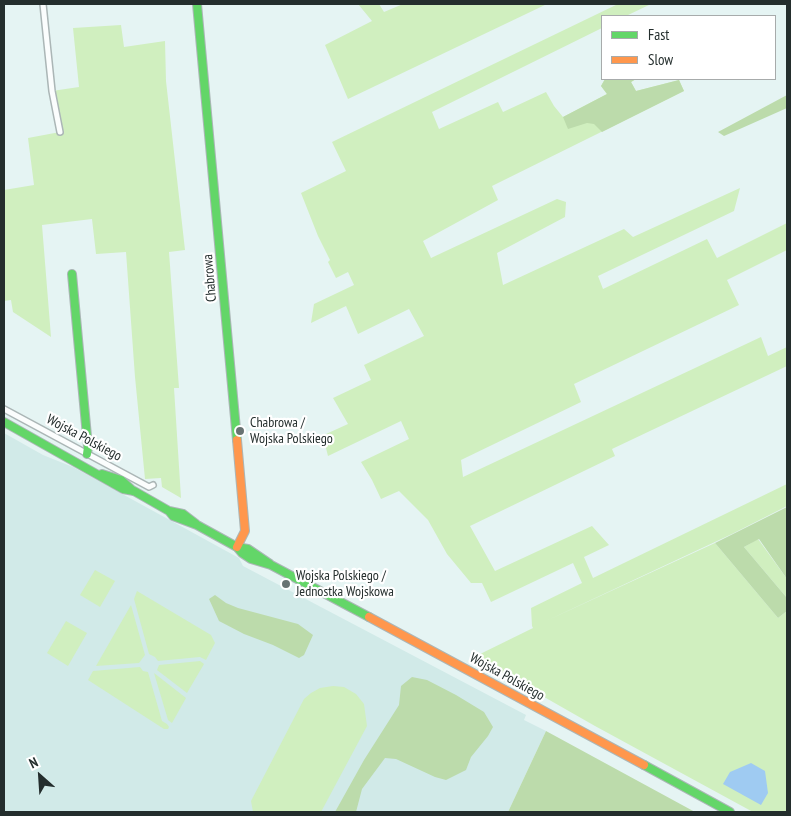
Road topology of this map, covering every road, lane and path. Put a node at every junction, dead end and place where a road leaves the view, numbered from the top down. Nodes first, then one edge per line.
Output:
1 (43, 4) edge
2 (197, 4) edge
3 (60, 132) dead end
4 (72, 274) dead end
5 (4, 409) edge
6 (4, 422) edge
7 (87, 454) junction
8 (154, 485) dead end
9 (237, 548) junction
10 (730, 812) edge

1 - 3 street
2 - 9 main road, Chabrowa
4 - 7 main road
5 - 7 street, Wojska Polskiego
6 - 9 main road, Wojska Polskiego
7 - 8 street, Wojska Polskiego
9 - 10 main road, Wojska Polskiego

